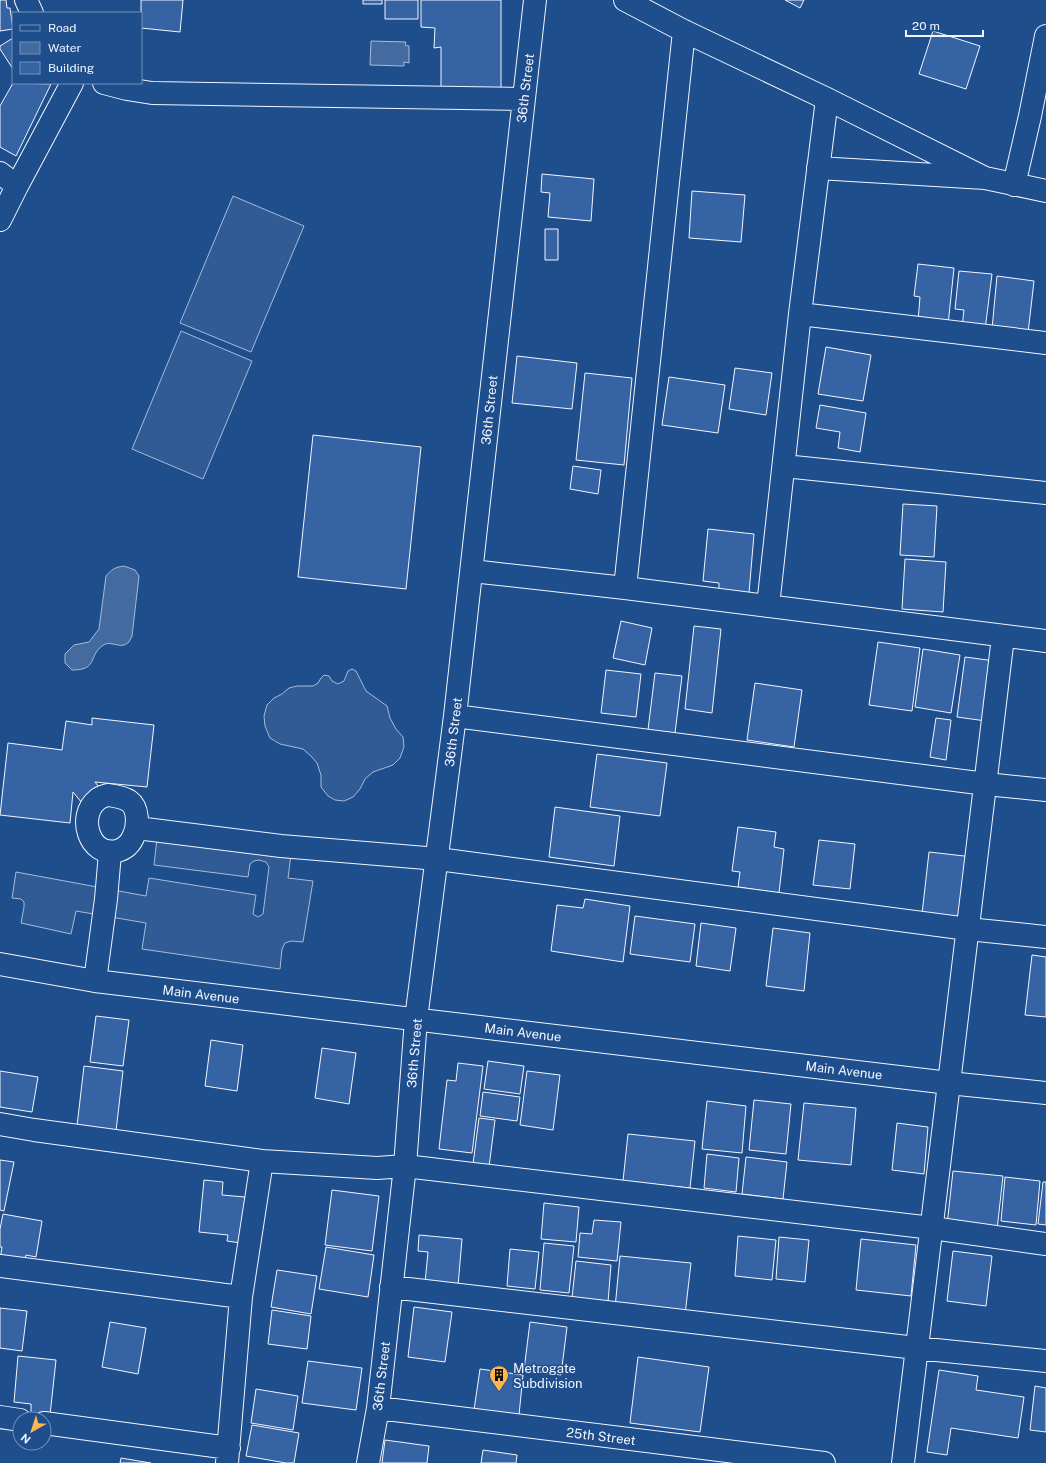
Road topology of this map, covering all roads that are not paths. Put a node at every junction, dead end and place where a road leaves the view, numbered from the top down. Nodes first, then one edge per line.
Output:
1 (26, 0) edge
2 (535, 0) edge
3 (625, 0) edge
4 (32, 12) edge
5 (684, 31) junction
6 (1046, 36) edge
7 (71, 84) edge
8 (108, 84) edge
9 (524, 99) junction
10 (827, 99) junction
11 (1038, 120) edge
12 (818, 168) junction
13 (0, 173) edge
14 (985, 178) junction
15 (1014, 185) junction
16 (17, 186) junction
17 (1046, 191) edge
18 (0, 220) edge
19 (800, 314) junction
20 (1046, 343) edge
21 (784, 466) junction
22 (1046, 493) edge
23 (472, 571) junction
24 (626, 588) junction
25 (768, 606) junction
26 (1003, 637) junction
27 (1046, 641) edge
28 (455, 716) junction
29 (986, 784) junction
30 (1046, 790) edge
31 (137, 828) junction
32 (110, 852) junction
33 (438, 859) junction
34 (968, 929) junction
35 (1046, 937) edge
36 (0, 964) edge
37 (95, 981) junction
38 (416, 1019) junction
39 (949, 1082) junction
40 (1046, 1093) edge
41 (0, 1124) edge
42 (262, 1161) junction
43 (405, 1166) junction
44 (932, 1228) junction
45 (1046, 1244) edge
46 (0, 1266) edge
47 (391, 1287) junction
48 (241, 1297) junction
49 (916, 1348) junction
50 (1046, 1361) edge
51 (378, 1408) junction
52 (0, 1417) edge
53 (12, 1419) edge
54 (52, 1424) edge
55 (228, 1456) edge
56 (368, 1463) edge
57 (824, 1463) edge
58 (903, 1463) edge

1 - 4 street
2 - 9 street, 36th Street
3 - 5 street
5 - 10 street
5 - 24 street
6 - 11 street
7 - 16 street
8 - 9 street
9 - 23 street, 36th Street
10 - 12 street
10 - 14 street
11 - 15 street
12 - 14 street
12 - 19 street
13 - 16 street
14 - 15 street
15 - 17 street
16 - 18 street
19 - 20 street
19 - 21 street
21 - 22 street
21 - 25 street
23 - 24 street
23 - 28 street, 36th Street
24 - 25 street
25 - 26 street
26 - 27 street
26 - 29 street
28 - 29 street
28 - 33 street, 36th Street
29 - 30 street
29 - 34 street
31 - 32 street
31 - 32 street
31 - 33 street
32 - 37 street
33 - 34 street
33 - 38 street, 36th Street
34 - 35 street
34 - 39 street
36 - 37 street, Main Avenue
37 - 38 street, Main Avenue
38 - 39 street, Main Avenue
38 - 43 street, 36th Street
39 - 40 street, Main Avenue
39 - 44 street
41 - 42 street
42 - 43 street
42 - 48 street
43 - 44 street
43 - 47 street, 36th Street
44 - 45 street
44 - 49 street
46 - 48 street
47 - 49 street
47 - 51 street, 36th Street
48 - 55 street
49 - 50 street
49 - 58 street
51 - 56 street, 36th Street
51 - 57 street, 25th Street
52 - 53 street
54 - 55 street

